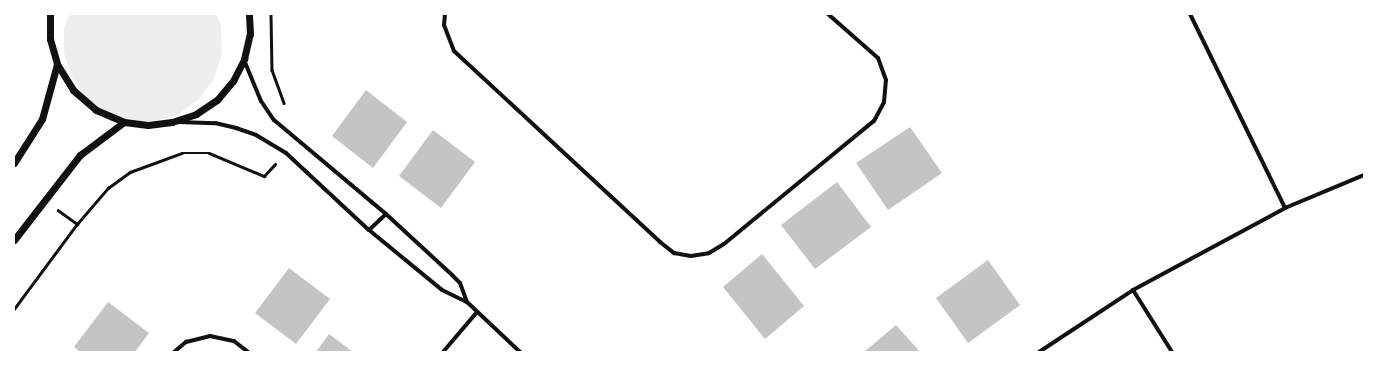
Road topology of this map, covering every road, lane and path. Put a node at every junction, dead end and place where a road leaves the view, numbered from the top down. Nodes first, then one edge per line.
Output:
1 (50, 14) edge
2 (249, 14) edge
3 (271, 14) edge
4 (445, 14) edge
5 (828, 14) edge
6 (1190, 14) edge
7 (244, 59) junction
8 (57, 64) junction
9 (288, 109) dead end
10 (124, 122) junction
11 (172, 122) junction
12 (286, 153) junction
13 (14, 162) edge
14 (1364, 175) edge
15 (44, 200) junction
16 (1285, 208) junction
17 (386, 214) junction
18 (77, 224) junction
19 (369, 230) junction
20 (14, 240) edge
21 (1133, 290) junction
22 (467, 302) junction
23 (14, 310) edge
24 (477, 312) junction
25 (174, 352) edge
26 (248, 352) edge
27 (443, 352) edge
28 (520, 352) edge
29 (1038, 352) edge
30 (1172, 352) edge

1 - 8 street
2 - 7 street
3 - 9 path
4 - 5 street
6 - 16 street
7 - 11 street
7 - 17 street
8 - 10 street
8 - 13 street
10 - 11 street
10 - 15 street
11 - 12 street
12 - 18 path
12 - 19 street
14 - 16 street
15 - 18 path
15 - 20 street
16 - 21 street
17 - 19 street
17 - 22 street
18 - 23 path
19 - 22 street
21 - 29 street
21 - 30 street
22 - 24 street
24 - 27 street
24 - 28 street
25 - 26 street

